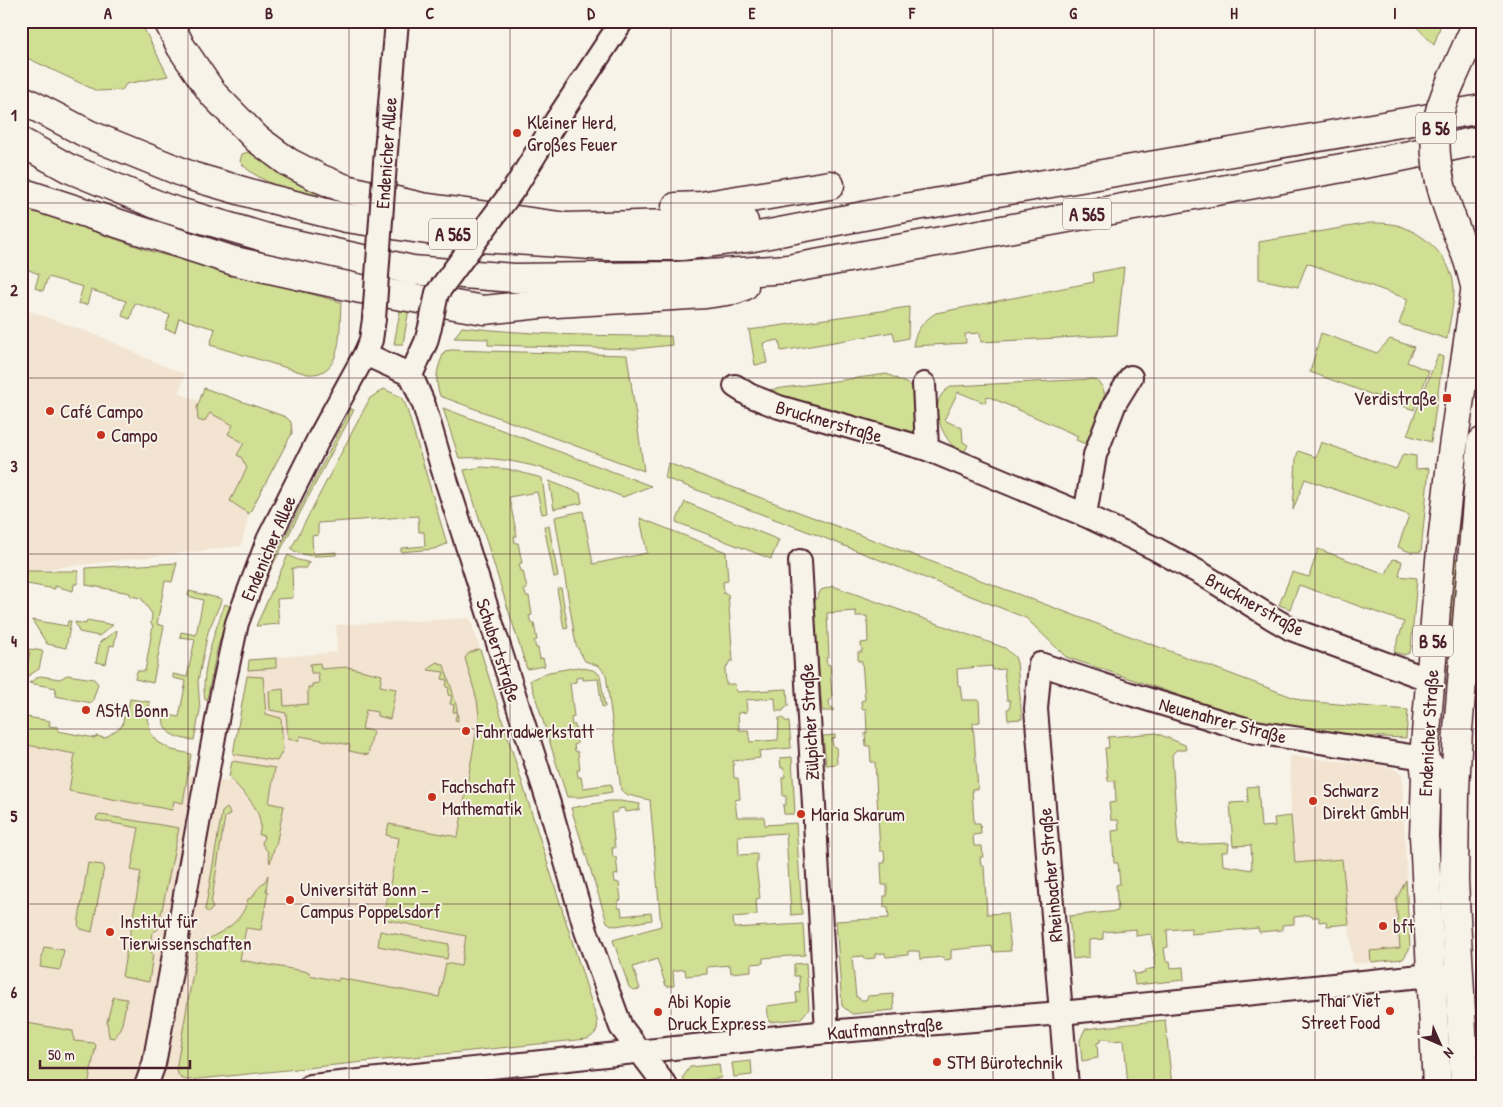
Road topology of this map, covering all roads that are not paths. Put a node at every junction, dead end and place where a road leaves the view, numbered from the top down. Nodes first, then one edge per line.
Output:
1 (168, 21) edge
2 (398, 21) edge
3 (622, 21) edge
4 (1478, 21) edge
5 (21, 99) edge
6 (1482, 108) edge
7 (1482, 140) edge
8 (21, 142) edge
9 (830, 185) dead end
10 (21, 192) edge
11 (422, 207) junction
12 (905, 208) junction
13 (788, 269) junction
14 (1478, 300) edge
15 (366, 354) junction
16 (411, 375) junction
17 (1131, 377) dead end
18 (924, 384) dead end
19 (735, 386) dead end
20 (1482, 442) edge
21 (927, 449) junction
22 (1086, 515) junction
23 (800, 561) dead end
24 (1040, 664) joint
25 (1430, 680) junction
26 (1424, 758) junction
27 (1455, 790) junction
28 (1431, 975) junction
29 (1459, 980) junction
30 (1061, 1013) junction
31 (827, 1032) junction
32 (641, 1052) junction
33 (146, 1086) edge
34 (311, 1086) edge
35 (666, 1086) edge
36 (1067, 1086) edge
37 (1437, 1086) edge
38 (1464, 1086) edge

1 - 11 main road
2 - 15 street, Endenicher Allee, bridge
3 - 16 street, bridge
4 - 14 main road, Endenicher Straße / B 56, bridge
5 - 12 main road, A 565
6 - 12 main road, A 565
7 - 13 main road, A 565
8 - 13 main road, A 565
9 - 11 main road
10 - 13 main road
11 - 12 main road
14 - 25 main road, Endenicher Straße / B 56
15 - 16 street
15 - 33 street, Endenicher Allee
16 - 32 street, Schubertstraße
17 - 22 street
18 - 21 street
19 - 21 street, Brucknerstraße
20 - 27 main road, Endenicher Straße / B 56
21 - 22 street, Brucknerstraße
22 - 25 street, Brucknerstraße
23 - 31 street, Zülpicher Straße
24 - 26 street, Neuenahrer Straße
24 - 30 street, Rheinbacher Straße
25 - 26 main road, Endenicher Straße / B 56
26 - 27 street
26 - 28 main road, Endenicher Straße / B 56
27 - 29 main road, Endenicher Straße / B 56
28 - 29 street, Kaufmannstraße
28 - 30 street, Kaufmannstraße
28 - 37 main road, Endenicher Straße / B 56
29 - 38 main road, Endenicher Straße / B 56
30 - 31 street, Kaufmannstraße
30 - 36 street, Rheinbacher Straße
31 - 32 street, Kaufmannstraße
32 - 34 street, Kaufmannstraße
32 - 35 street, Schubertstraße

